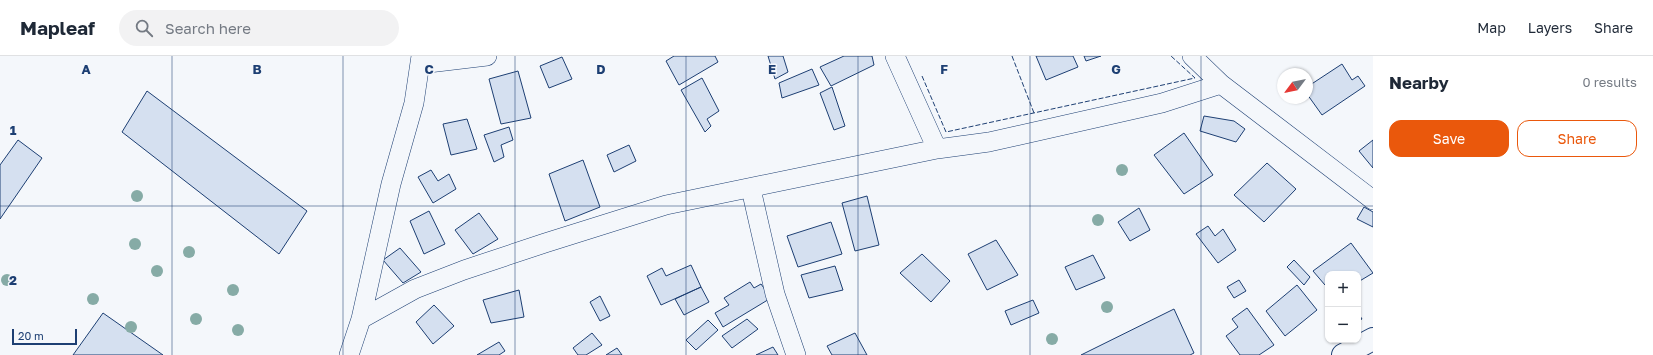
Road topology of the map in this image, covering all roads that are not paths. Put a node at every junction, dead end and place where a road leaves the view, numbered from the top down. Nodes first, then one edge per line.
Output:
1 (487, 56) edge
2 (895, 56) edge
3 (1192, 56) edge
4 (420, 60) edge
5 (1221, 84) junction
6 (937, 149) junction
7 (751, 189) junction
8 (1373, 200) edge
9 (361, 319) junction
10 (1373, 339) edge
11 (349, 355) edge
12 (796, 355) edge
13 (1343, 355) edge

1 - 4 street
2 - 6 street
3 - 5 street
4 - 9 street
5 - 6 street
5 - 8 street
6 - 7 street
7 - 9 street
7 - 12 street
9 - 11 street
10 - 13 street

